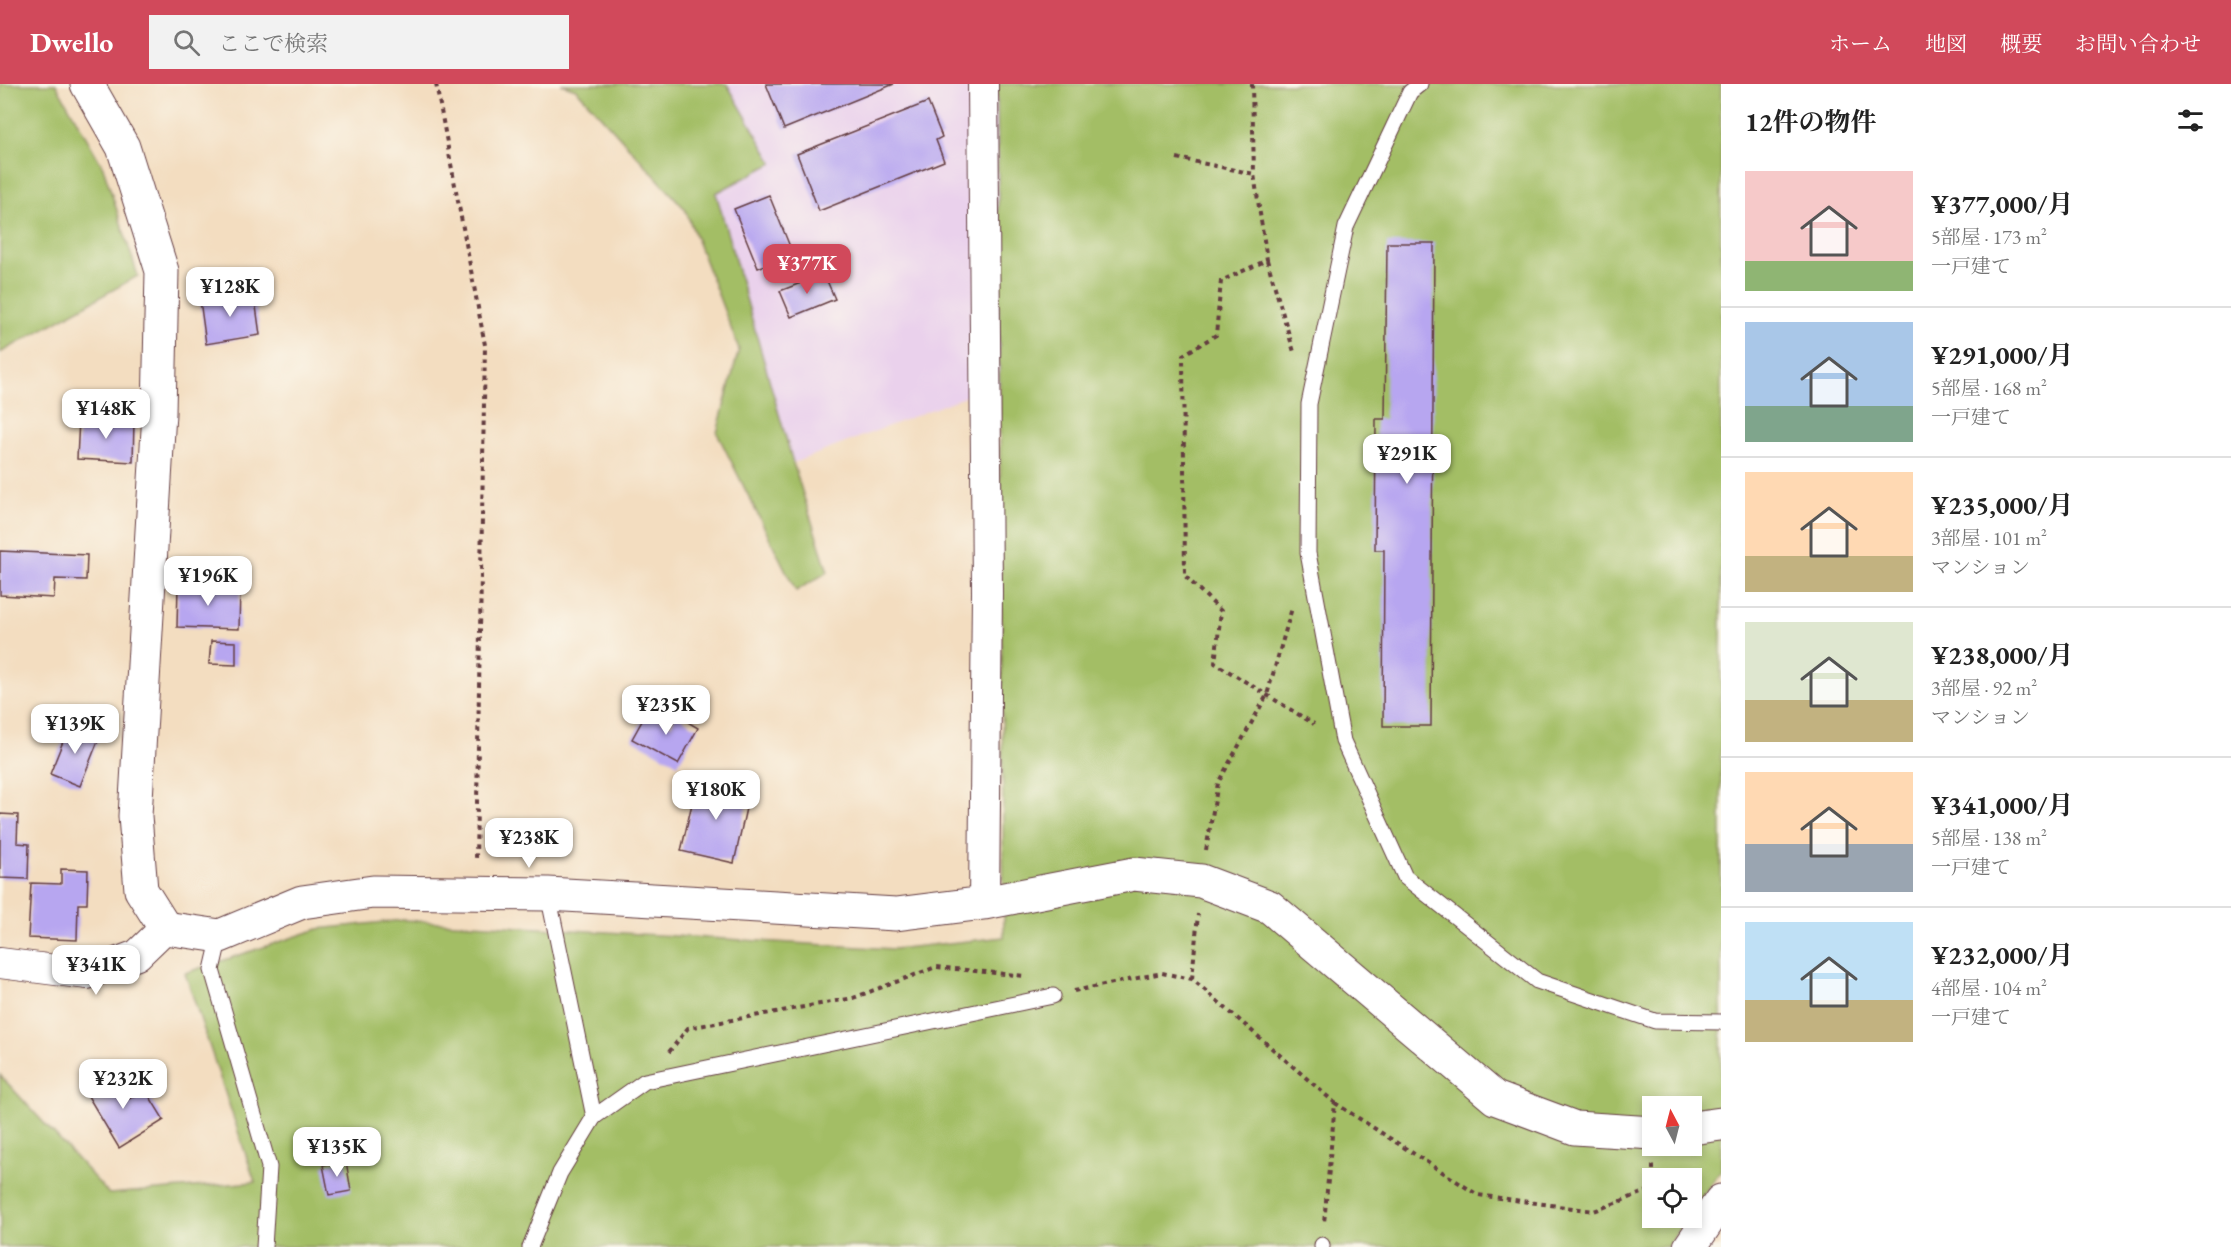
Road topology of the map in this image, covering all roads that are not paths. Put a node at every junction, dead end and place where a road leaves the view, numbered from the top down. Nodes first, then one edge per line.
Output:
1 (87, 84) edge
2 (983, 84) edge
3 (1420, 84) edge
4 (548, 894) junction
5 (984, 903) junction
6 (165, 928) junction
7 (220, 936) junction
8 (0, 963) edge
9 (1053, 996) road end
10 (1721, 1022) edge
11 (594, 1117) junction
12 (1721, 1124) edge
13 (1702, 1127) edge
14 (1642, 1143) edge
15 (1721, 1201) edge
16 (264, 1247) edge
17 (530, 1247) edge
18 (1690, 1247) edge

1 - 6 street
2 - 5 street
3 - 10 lane
4 - 5 street
4 - 7 street
4 - 11 lane
5 - 14 street
6 - 7 street
6 - 8 street
7 - 16 lane
9 - 11 lane
11 - 17 lane
12 - 13 street
15 - 18 street

